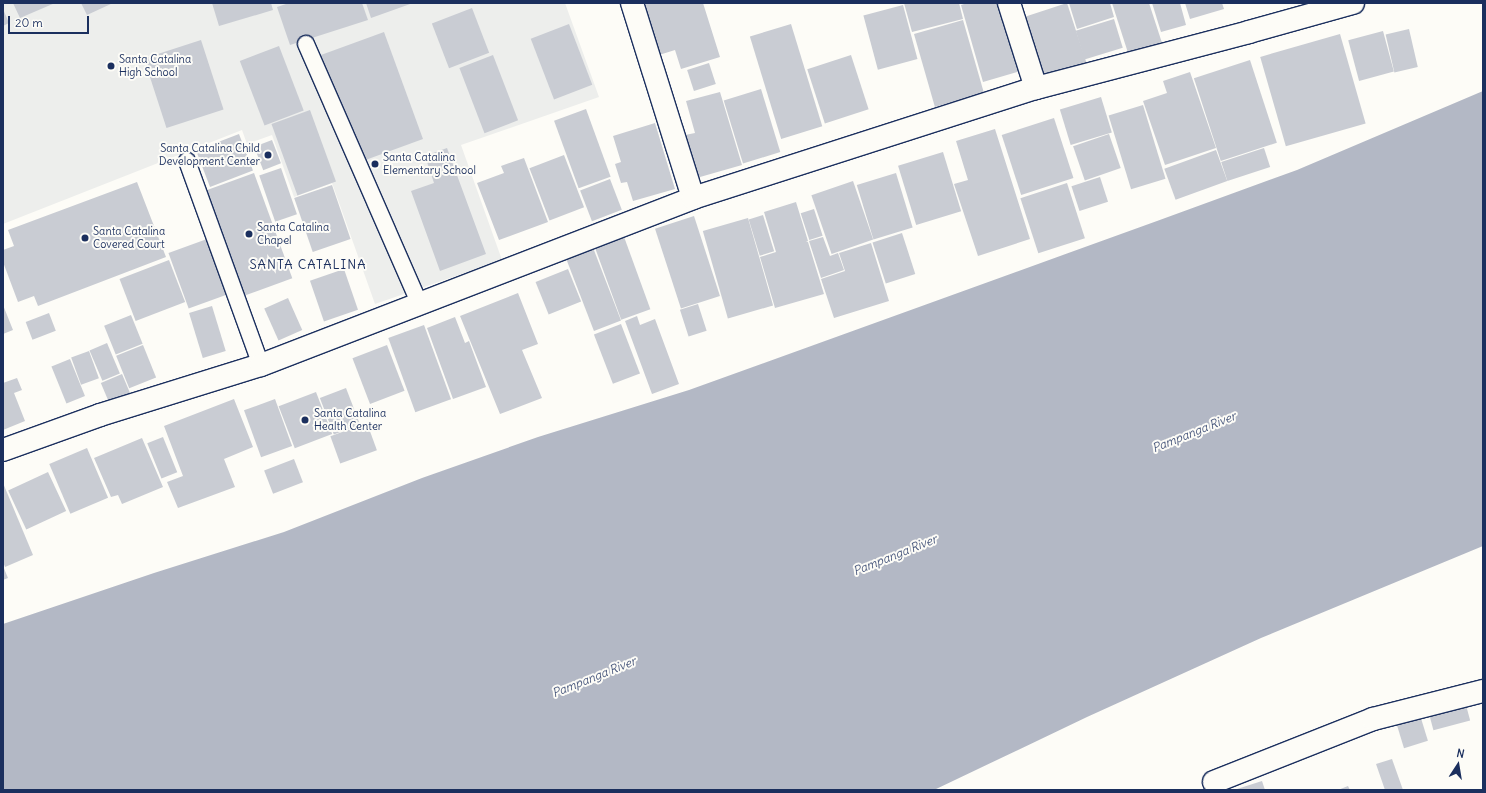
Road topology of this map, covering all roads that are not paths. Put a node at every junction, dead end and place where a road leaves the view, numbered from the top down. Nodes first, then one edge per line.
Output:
1 (632, 3) edge
2 (1009, 3) edge
3 (1353, 3) edge
4 (306, 44) dead end
5 (1036, 88) junction
6 (187, 161) dead end
7 (693, 198) junction
8 (419, 303) junction
9 (261, 365) junction
10 (3, 450) edge
11 (1483, 691) edge
12 (1214, 782) dead end

1 - 7 street
2 - 5 street
3 - 5 street
4 - 8 lane
5 - 7 street
6 - 9 lane
7 - 8 street
8 - 9 street
9 - 10 street
11 - 12 street

